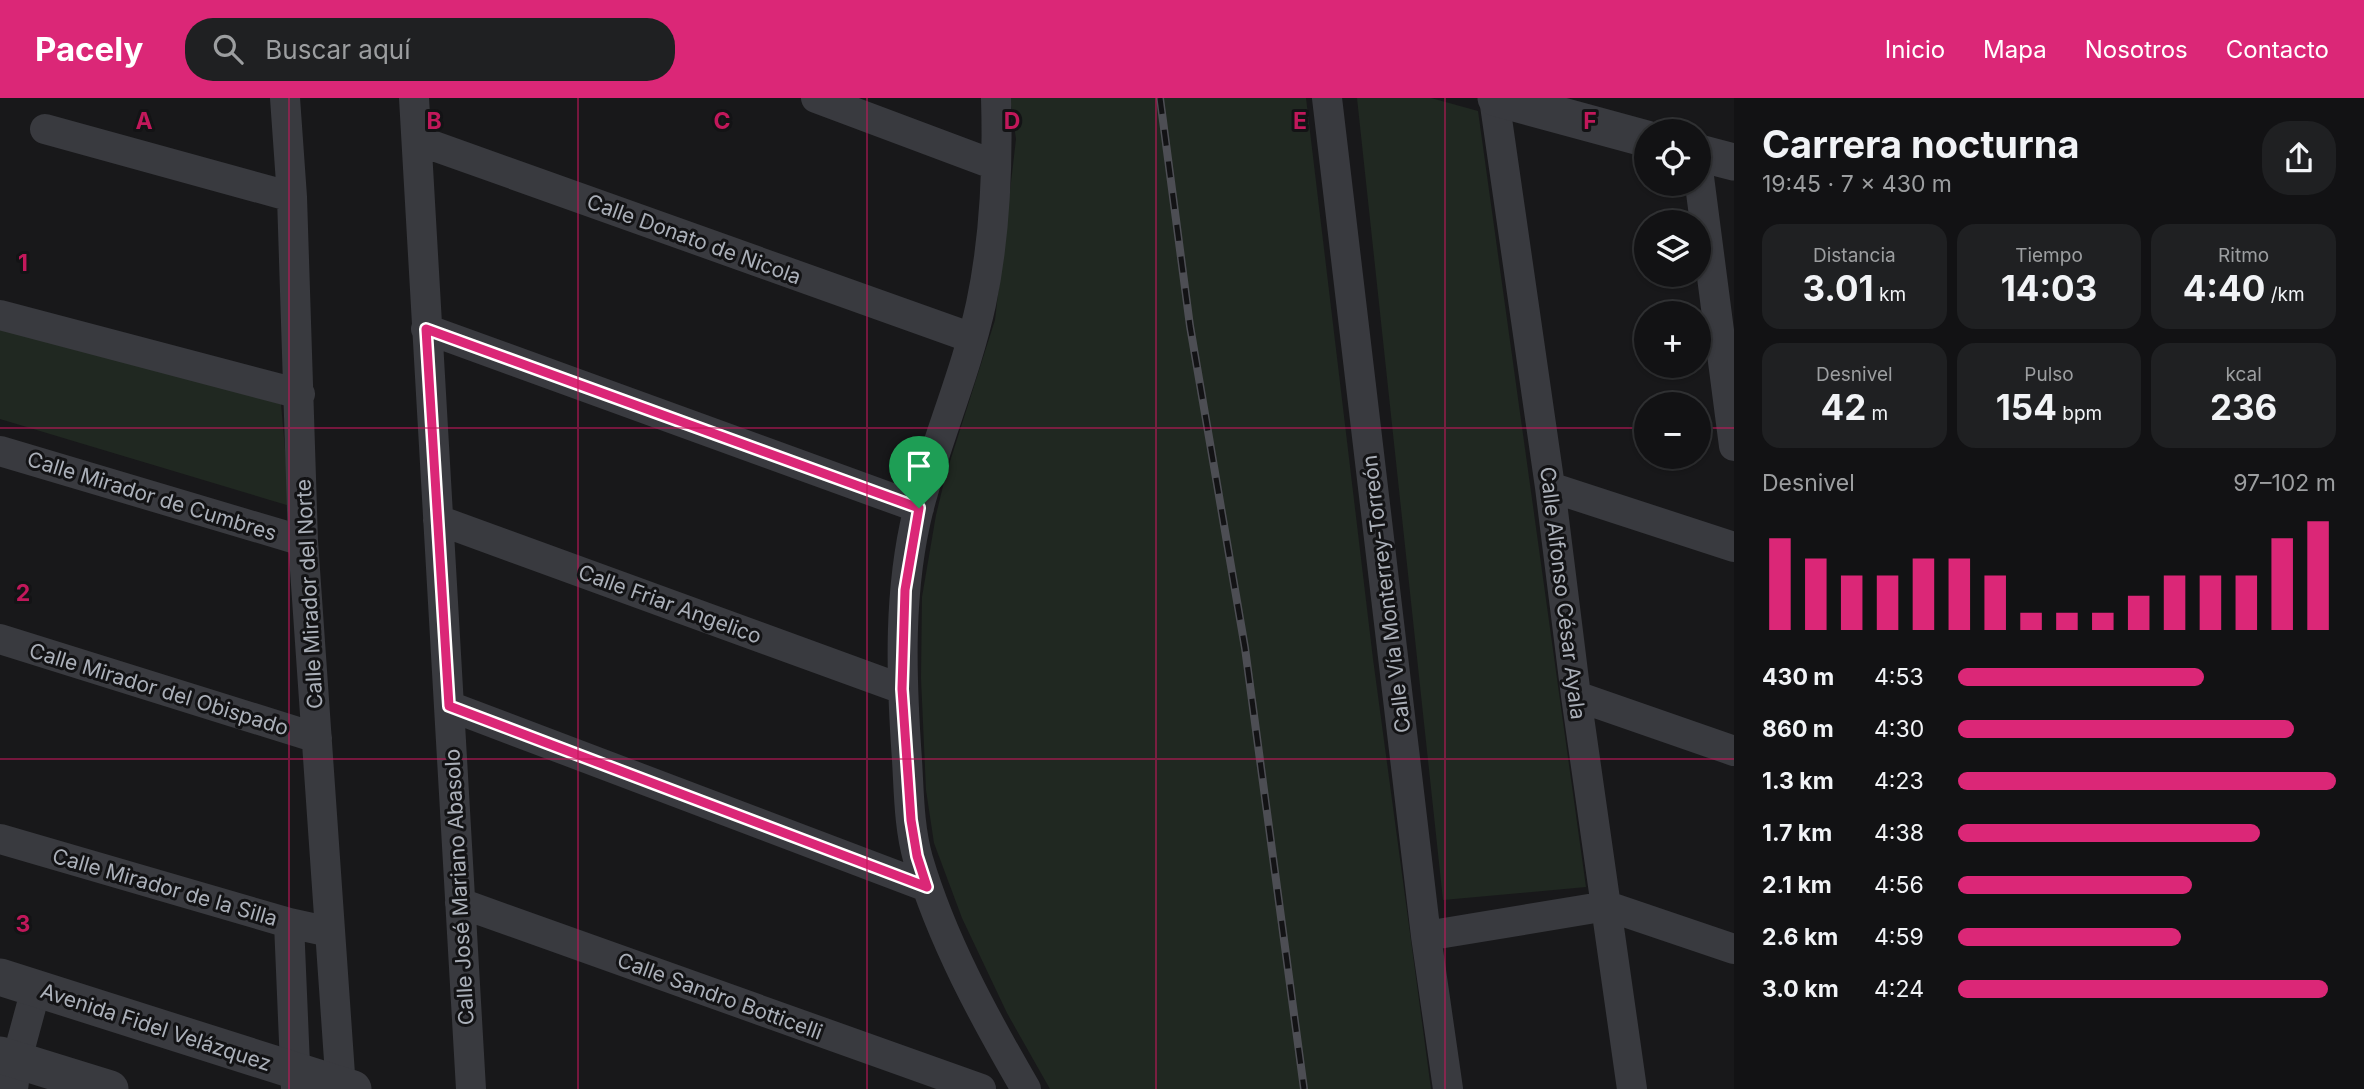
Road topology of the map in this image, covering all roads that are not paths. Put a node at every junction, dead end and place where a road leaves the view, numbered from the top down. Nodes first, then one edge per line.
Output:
1 (285, 98) edge
2 (414, 98) edge
3 (816, 98) edge
4 (996, 98) edge
5 (1327, 98) edge
6 (1495, 98) edge
7 (46, 129) dead end
8 (1634, 135) edge
9 (417, 140) junction
10 (1711, 156) edge
11 (1734, 162) edge
12 (995, 165) junction
13 (1702, 196) edge
14 (292, 197) junction
15 (0, 315) edge
16 (426, 329) junction
17 (972, 338) junction
18 (1729, 362) edge
19 (300, 394) junction
20 (1734, 446) edge
21 (0, 451) edge
22 (1550, 487) junction
23 (919, 508) junction
24 (438, 520) junction
25 (303, 541) junction
26 (1734, 547) edge
27 (0, 639) edge
28 (902, 689) junction
29 (1576, 696) junction
30 (449, 706) junction
31 (317, 738) junction
32 (1734, 751) edge
33 (0, 839) edge
34 (927, 887) junction
35 (460, 903) junction
36 (1607, 906) junction
37 (289, 923) junction
38 (330, 932) junction
39 (1426, 936) junction
40 (1734, 950) edge
41 (0, 977) edge
42 (36, 989) junction
43 (10, 1068) edge
44 (296, 1080) edge
45 (345, 1088) edge
46 (110, 1089) edge
47 (471, 1089) edge
48 (981, 1089) edge
49 (1026, 1089) edge
50 (1448, 1089) edge
51 (1632, 1089) edge

1 - 14 street, Calle Mirador del Norte
2 - 9 street, Calle José Mariano Abasolo
3 - 12 street
4 - 12 street
5 - 39 street, Calle Vía Monterrey-Torreón
6 - 8 street
6 - 22 street, Calle Alfonso César Ayala
7 - 14 street
9 - 16 street, Calle José Mariano Abasolo
9 - 17 street, Calle Donato de Nicola
10 - 11 street
12 - 17 street
13 - 18 street
14 - 19 street, Calle Mirador del Norte
15 - 19 street
16 - 23 street
16 - 24 street, Calle José Mariano Abasolo
17 - 23 street
18 - 20 street
19 - 25 street, Calle Mirador del Norte
21 - 25 street, Calle Mirador de Cumbres
22 - 26 street
22 - 29 street, Calle Alfonso César Ayala
23 - 28 street
24 - 28 street, Calle Friar Angelico
24 - 30 street, Calle José Mariano Abasolo
25 - 31 street, Calle Mirador del Norte
27 - 31 street, Calle Mirador del Obispado
28 - 34 street
29 - 32 street
29 - 36 street, Calle Alfonso César Ayala
30 - 34 street
30 - 35 street, Calle José Mariano Abasolo
31 - 38 street, Calle Mirador del Norte
33 - 37 street, Calle Mirador de la Silla
34 - 49 street
35 - 47 street, Calle José Mariano Abasolo
35 - 48 street, Calle Sandro Botticelli
36 - 39 street
36 - 40 street
36 - 51 street, Calle Alfonso César Ayala
37 - 38 street, Calle Mirador de la Silla
37 - 44 street
38 - 45 street, Calle Mirador del Norte
39 - 50 street, Calle Vía Monterrey-Torreón
41 - 42 street, Avenida Fidel Velázquez
42 - 43 street
42 - 44 street, Avenida Fidel Velázquez
43 - 46 street
44 - 45 street, Avenida Fidel Velázquez

